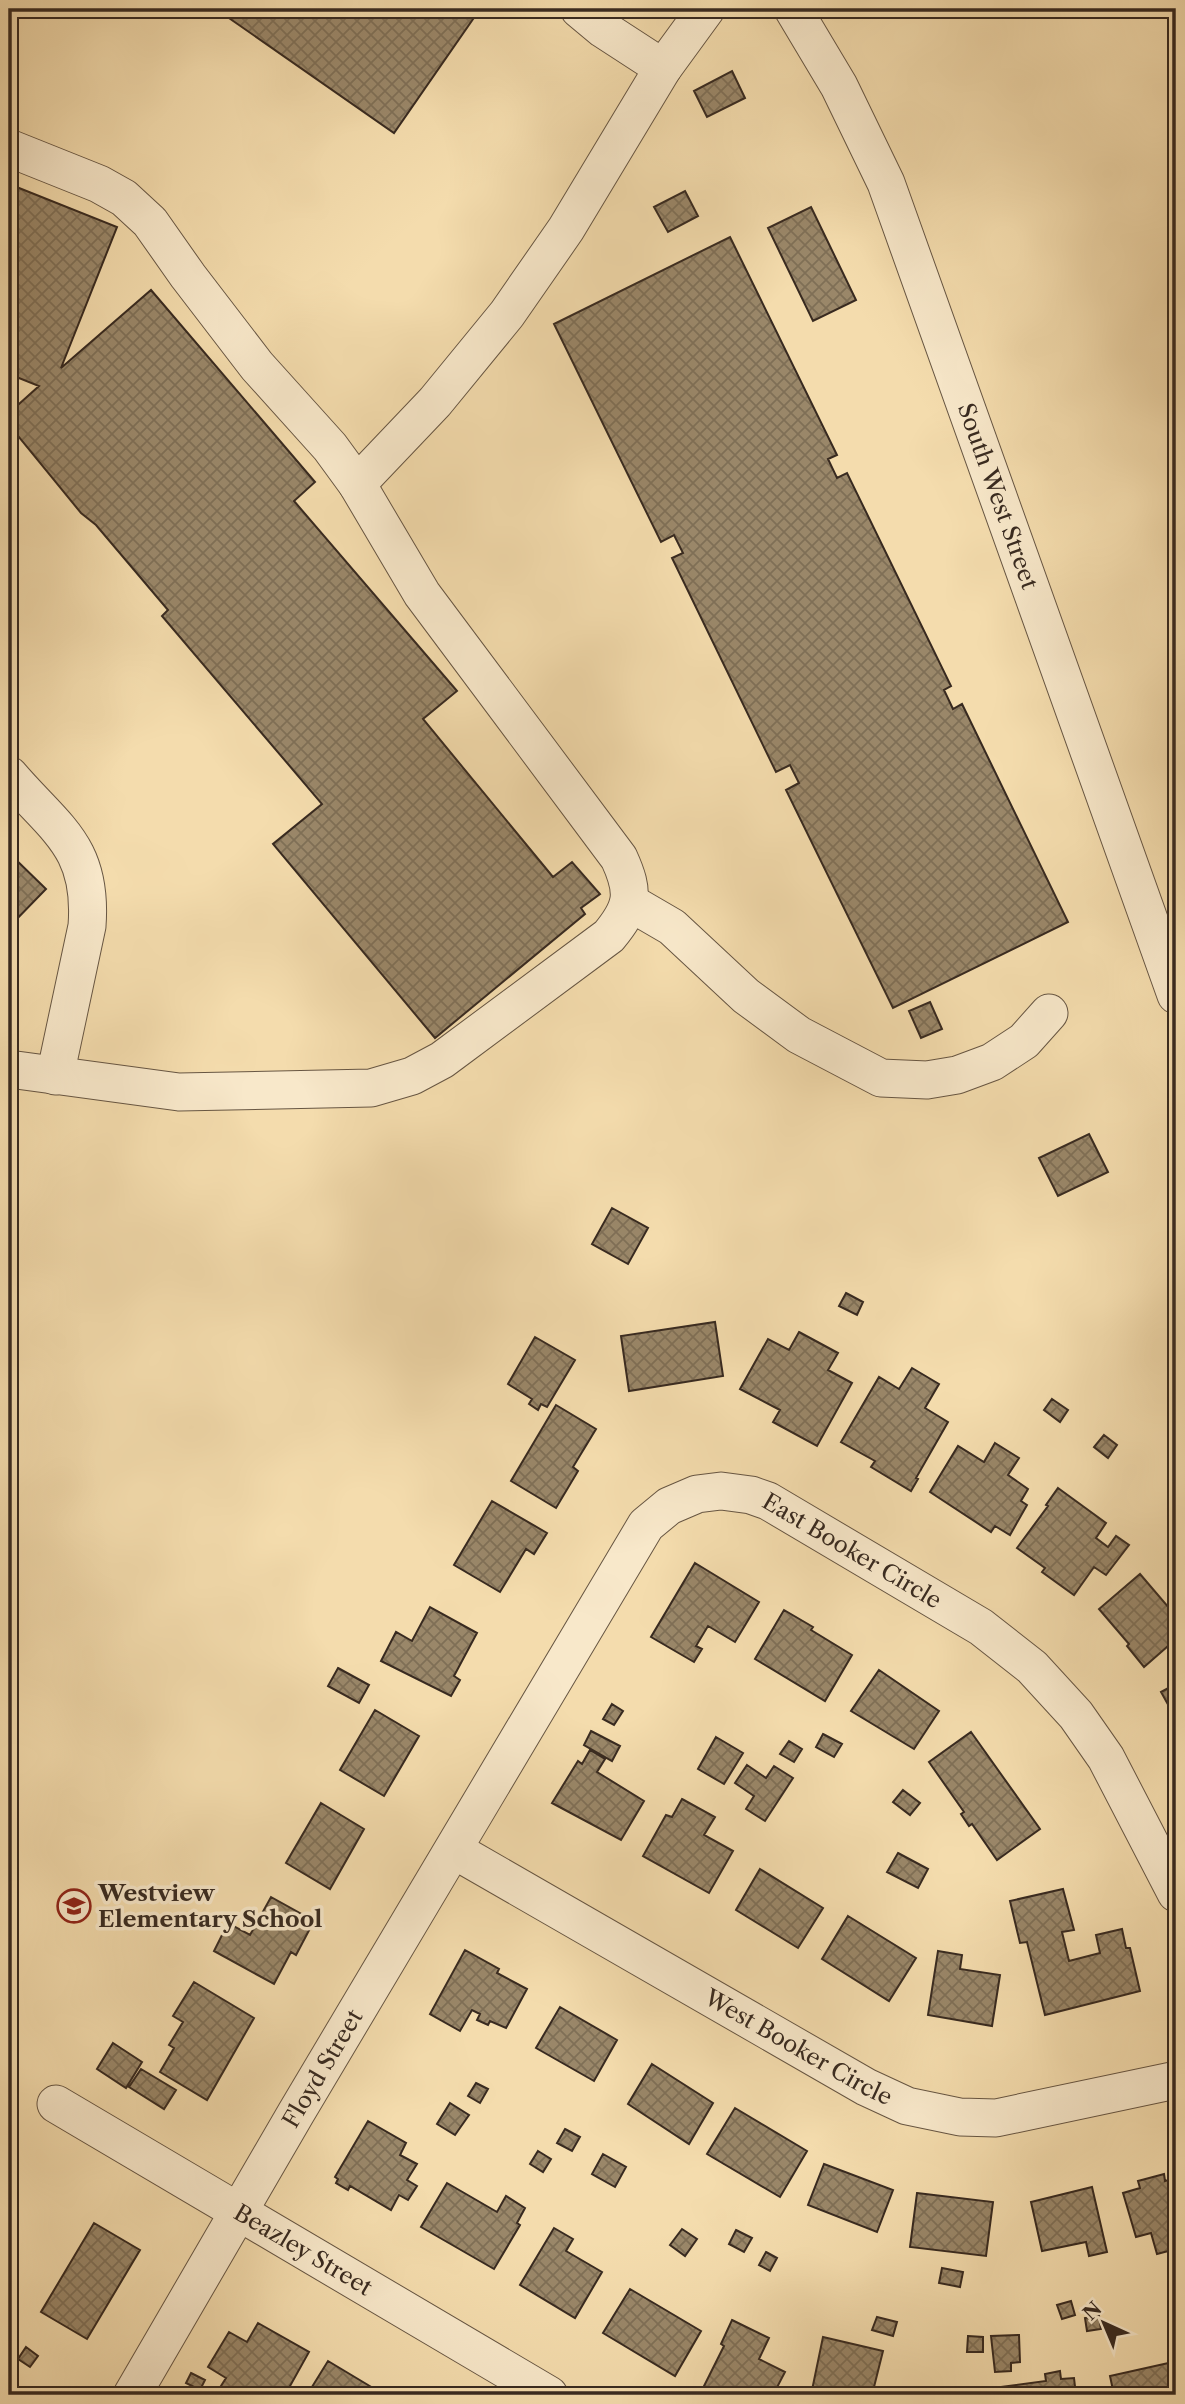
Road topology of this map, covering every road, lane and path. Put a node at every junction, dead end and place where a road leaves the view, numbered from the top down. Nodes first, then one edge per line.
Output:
1 (579, 9) edge
2 (706, 9) edge
3 (793, 9) edge
4 (663, 68) junction
5 (9, 148) edge
6 (357, 484) junction
7 (9, 775) edge
8 (629, 902) junction
9 (1176, 995) edge
10 (1049, 1013) dead end
11 (9, 1069) edge
12 (55, 1076) junction
13 (517, 1743) joint
14 (454, 1850) junction
15 (1176, 1893) edge
16 (1176, 2080) edge
17 (56, 2104) dead end
18 (240, 2211) junction
19 (132, 2395) edge
20 (549, 2395) edge

1 - 4 street
2 - 4 street
3 - 9 street, South West Street
4 - 6 street
5 - 6 street
6 - 8 street
7 - 12 street
8 - 10 street
8 - 12 street
11 - 12 street
13 - 14 street, Floyd Street
13 - 15 street, East Booker Circle
14 - 16 street, West Booker Circle
14 - 18 street, Floyd Street
17 - 18 street, Beazley Street
18 - 19 street, Floyd Street
18 - 20 street, Beazley Street

